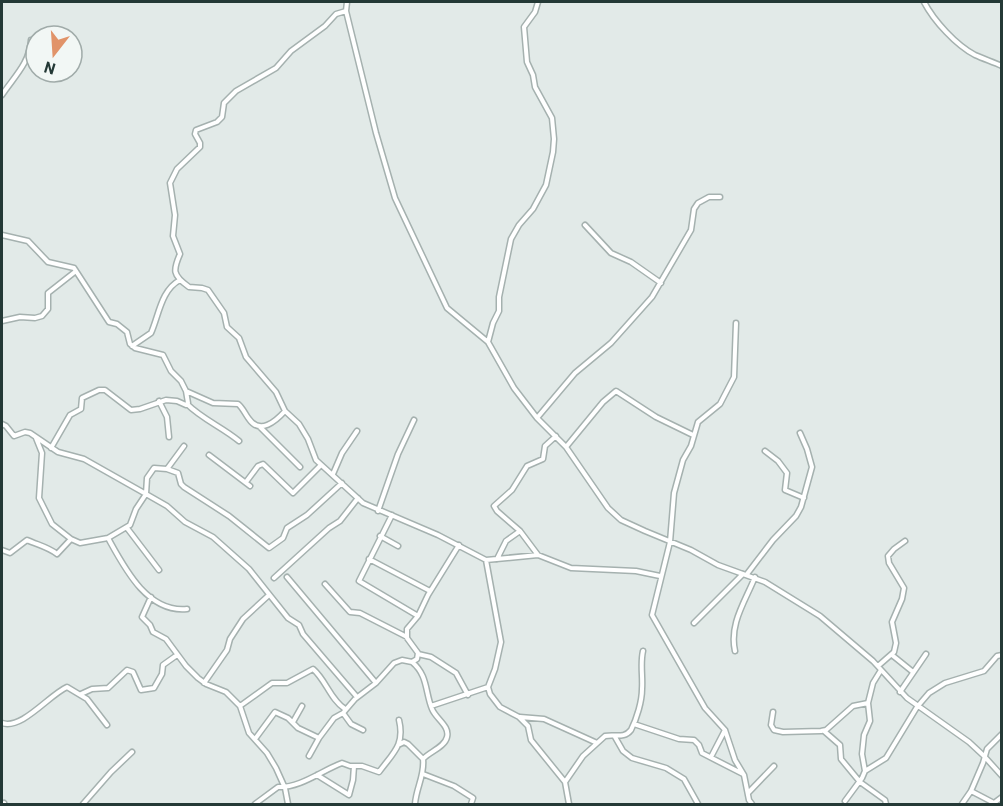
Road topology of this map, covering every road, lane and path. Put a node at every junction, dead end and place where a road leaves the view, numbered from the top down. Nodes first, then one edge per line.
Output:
1 (347, 2) edge
2 (538, 2) edge
3 (924, 2) edge
4 (346, 10) junction
5 (24, 64) edge
6 (1002, 66) edge
7 (2, 95) edge
8 (720, 197) dead end
9 (585, 225) dead end
10 (2, 235) edge
11 (76, 271) junction
12 (180, 280) junction
13 (661, 283) junction
14 (2, 321) edge
15 (736, 323) dead end
16 (488, 342) junction
17 (132, 346) junction
18 (186, 391) junction
19 (159, 401) junction
20 (187, 404) junction
21 (285, 411) junction
22 (537, 418) junction
23 (414, 420) dead end
24 (2, 424) edge
25 (260, 426) junction
26 (357, 431) dead end
27 (800, 433) dead end
28 (694, 435) junction
29 (556, 436) junction
30 (169, 437) dead end
31 (36, 438) junction
32 (239, 441) dead end
33 (184, 446) dead end
34 (566, 447) junction
35 (51, 448) junction
36 (765, 451) dead end
37 (209, 455) dead end
38 (321, 465) junction
39 (300, 467) dead end
40 (167, 468) junction
41 (333, 474) junction
42 (246, 482) junction
43 (342, 483) junction
44 (250, 486) dead end
45 (147, 494) junction
46 (358, 498) junction
47 (804, 498) junction
48 (378, 511) junction
49 (392, 515) junction
50 (126, 528) junction
51 (520, 531) junction
52 (380, 536) junction
53 (108, 538) junction
54 (71, 539) junction
55 (904, 541) dead end
56 (670, 542) junction
57 (459, 545) junction
58 (398, 546) dead end
59 (2, 550) edge
60 (538, 555) junction
61 (369, 559) junction
62 (486, 560) junction
63 (496, 560) junction
64 (159, 570) dead end
65 (745, 574) junction
66 (660, 576) junction
67 (287, 577) dead end
68 (754, 577) junction
69 (274, 578) dead end
70 (325, 584) dead end
71 (430, 591) junction
72 (269, 595) junction
73 (151, 597) junction
74 (187, 609) dead end
75 (418, 616) junction
76 (694, 623) dead end
77 (407, 638) junction
78 (643, 651) dead end
79 (735, 651) dead end
80 (418, 654) junction
81 (927, 654) dead end
82 (177, 655) junction
83 (892, 655) junction
84 (1002, 655) edge
85 (417, 659) junction
86 (412, 662) junction
87 (416, 666) junction
88 (880, 668) junction
89 (913, 672) junction
90 (204, 683) junction
91 (376, 683) junction
92 (488, 687) junction
93 (900, 692) junction
94 (81, 694) junction
95 (468, 695) junction
96 (357, 697) junction
97 (868, 703) junction
98 (240, 706) junction
99 (302, 706) dead end
100 (431, 706) junction
101 (917, 707) junction
102 (344, 711) junction
103 (773, 712) dead end
104 (519, 717) junction
105 (399, 720) dead end
106 (2, 723) edge
107 (293, 723) junction
108 (107, 724) dead end
109 (634, 724) junction
110 (363, 730) dead end
111 (725, 730) junction
112 (823, 731) junction
113 (1002, 734) edge
114 (614, 736) junction
115 (319, 738) junction
116 (255, 739) junction
117 (597, 743) junction
118 (400, 744) junction
119 (132, 752) dead end
120 (309, 756) dead end
121 (984, 756) junction
122 (711, 757) junction
123 (423, 759) junction
124 (354, 766) junction
125 (774, 766) dead end
126 (865, 771) junction
127 (423, 774) junction
128 (316, 775) junction
129 (744, 775) junction
130 (1002, 776) edge
131 (565, 782) junction
132 (860, 782) junction
133 (285, 788) junction
134 (970, 791) junction
135 (748, 792) junction
136 (1002, 797) edge
137 (845, 801) dead end
138 (83, 804) edge
139 (255, 804) edge
140 (289, 804) edge
141 (415, 804) edge
142 (471, 804) edge
143 (569, 804) edge
144 (698, 804) edge
145 (752, 804) edge
146 (886, 804) edge
147 (962, 804) edge

1 - 4 street
2 - 16 street
3 - 6 street
4 - 12 street
4 - 16 street
5 - 7 street
8 - 13 street
9 - 13 street
10 - 11 street
11 - 14 street
11 - 17 street
12 - 17 street
12 - 21 street
13 - 22 street
15 - 28 street
16 - 22 street
17 - 18 street
18 - 20 street
18 - 25 street
19 - 20 street
19 - 30 street
19 - 35 street
20 - 32 street
21 - 25 street
21 - 38 street
22 - 29 street
23 - 48 street
24 - 31 street
25 - 39 street
26 - 41 street
27 - 47 street
28 - 34 street
28 - 56 street
29 - 34 street
29 - 51 street
31 - 35 street
31 - 54 street
33 - 40 street
34 - 56 street
35 - 45 street
36 - 47 street
37 - 42 street
38 - 41 street
38 - 42 street
40 - 43 street
40 - 45 street
41 - 43 street
42 - 44 street
43 - 46 street
45 - 50 street
45 - 72 street
46 - 48 street
46 - 69 street
47 - 65 street
48 - 49 street
49 - 52 street
49 - 57 street
50 - 53 street
50 - 64 street
51 - 60 street
51 - 63 street
52 - 58 street
52 - 61 street
53 - 54 street
53 - 73 street
54 - 59 street
55 - 83 street
56 - 65 street
56 - 66 street
57 - 62 street
57 - 71 street
60 - 63 street
60 - 66 street
61 - 71 street
61 - 75 street
62 - 63 street
62 - 92 street
65 - 68 street
65 - 76 street
66 - 111 street
67 - 91 street
68 - 79 street
68 - 88 street
70 - 77 street
71 - 75 street
72 - 90 street
72 - 96 street
73 - 74 street
73 - 82 street
75 - 77 street
77 - 80 street
78 - 109 street
80 - 85 street
80 - 95 street
81 - 89 street
82 - 90 street
82 - 94 street
83 - 88 street
83 - 89 street
84 - 101 street
85 - 86 street
85 - 87 street
86 - 87 street
86 - 91 street
87 - 100 street
88 - 93 street
88 - 97 street
89 - 93 street
90 - 98 street
91 - 96 street
92 - 95 street
92 - 104 street
93 - 101 street
94 - 106 street
94 - 108 street
95 - 100 street
96 - 102 street
97 - 112 street
97 - 126 street
98 - 102 street
98 - 116 street
99 - 107 street
100 - 123 street
101 - 121 street
101 - 126 street
102 - 110 street
102 - 115 street
103 - 112 street
104 - 117 street
104 - 131 street
105 - 118 street
107 - 115 street
107 - 116 street
109 - 114 street
109 - 122 street
111 - 122 street
111 - 129 street
112 - 132 street
113 - 121 street
114 - 117 street
114 - 144 street
115 - 120 street
116 - 133 street
117 - 131 street
118 - 123 street
118 - 124 street
119 - 138 street
121 - 130 street
121 - 134 street
122 - 129 street
123 - 127 street
124 - 128 street
124 - 128 street
125 - 135 street
126 - 132 street
127 - 141 street
127 - 142 street
128 - 133 street
129 - 135 street
131 - 143 street
132 - 137 street
132 - 146 street
133 - 139 street
133 - 140 street
134 - 136 street
134 - 147 street
135 - 145 street

